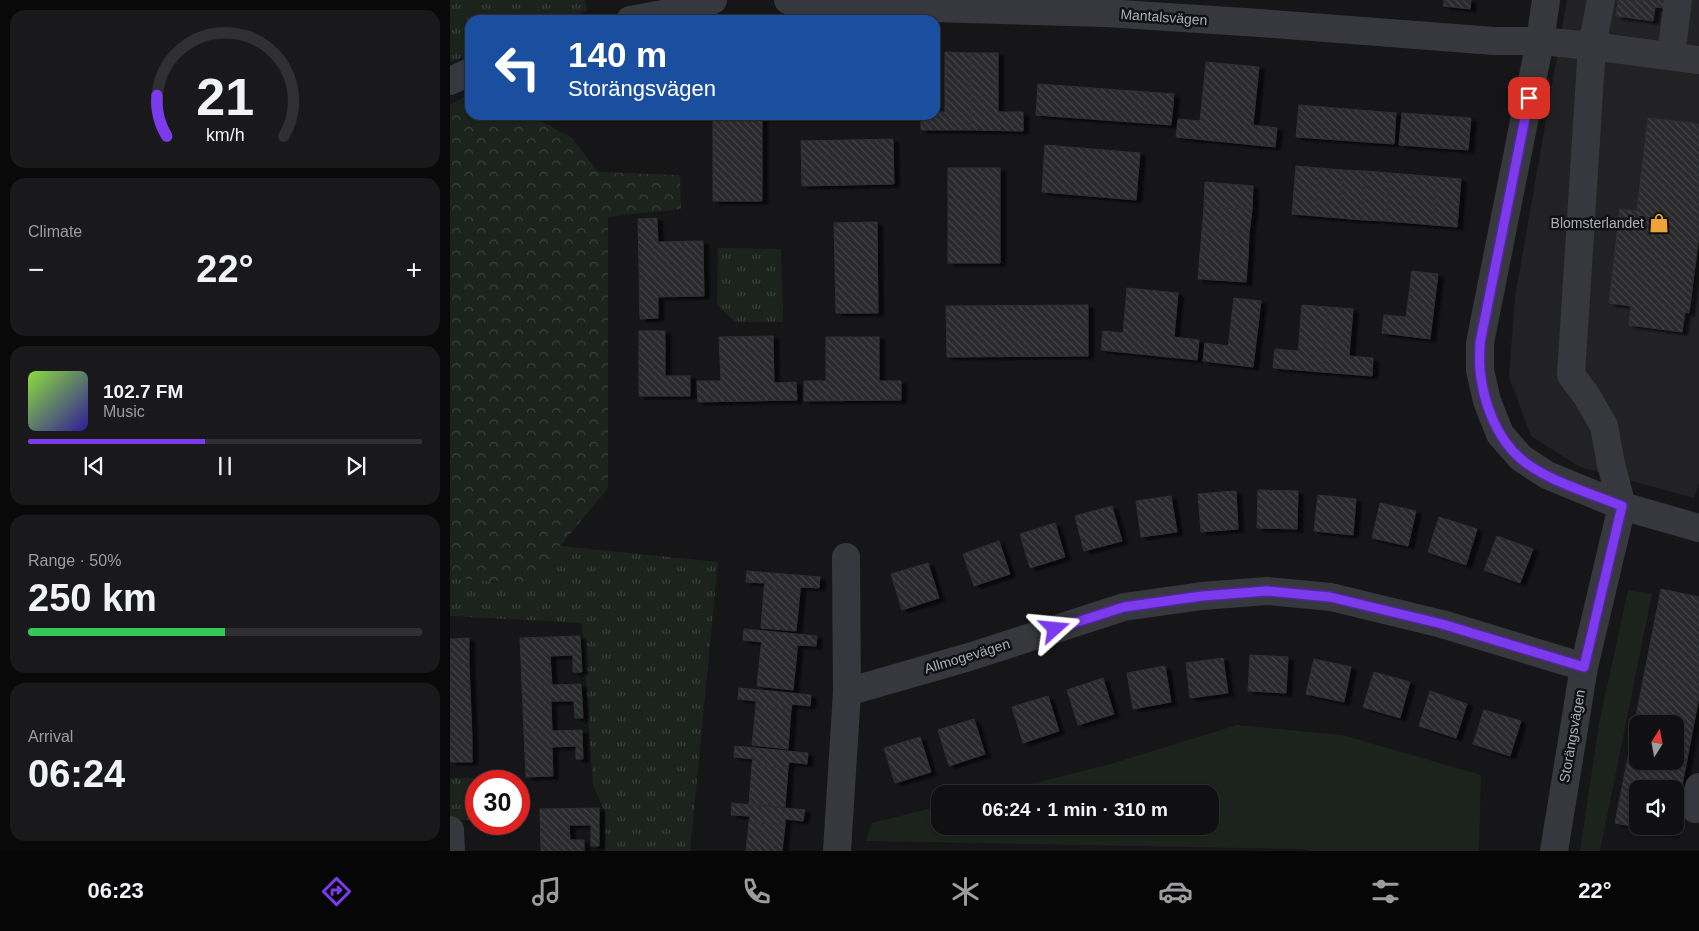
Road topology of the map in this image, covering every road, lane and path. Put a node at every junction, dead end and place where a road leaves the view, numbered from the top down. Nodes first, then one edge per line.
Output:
1 (713, 0) edge
2 (788, 0) edge
3 (1546, 0) edge
4 (1601, 0) edge
5 (1678, 0) edge
6 (657, 15) edge
7 (1540, 41) junction
8 (1592, 46) junction
9 (1671, 56) junction
10 (1699, 60) edge
11 (465, 74) edge
12 (450, 81) edge
13 (1622, 506) junction
14 (1699, 528) edge
15 (846, 557) dead end
16 (1584, 667) junction
17 (847, 692) junction
18 (450, 830) edge
19 (451, 851) edge
20 (837, 851) edge
21 (1554, 851) edge

1 - 6 street
2 - 7 street, Mantalsvägen
3 - 7 street
4 - 8 street
5 - 9 street
7 - 8 street, Mantalsvägen
7 - 13 street
8 - 9 street, Mantalsvägen
8 - 13 street
9 - 10 street, Mantalsvägen
11 - 12 street
13 - 14 street
13 - 16 street, Storängsvägen
15 - 17 street
16 - 17 street, Allmogevägen
16 - 21 street, Storängsvägen
17 - 20 street
18 - 19 street

